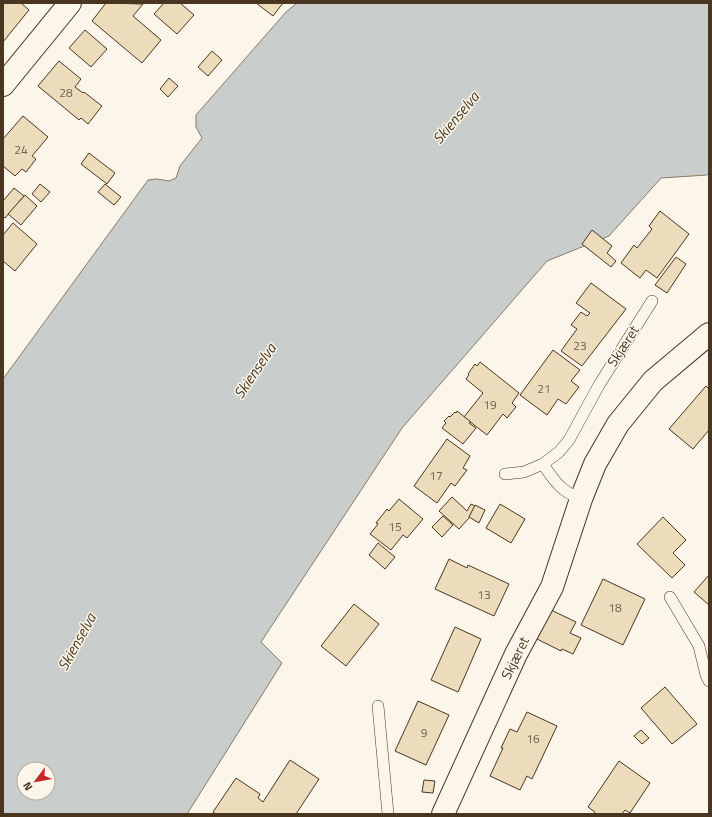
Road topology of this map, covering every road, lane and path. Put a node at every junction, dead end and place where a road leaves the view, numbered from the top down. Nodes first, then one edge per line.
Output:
1 (70, 3) edge
2 (3, 85) edge
3 (652, 301) dead end
4 (709, 334) edge
5 (543, 464) junction
6 (505, 474) dead end
7 (581, 499) junction
8 (670, 597) dead end
9 (708, 676) edge
10 (378, 706) dead end
11 (388, 814) edge
12 (443, 814) edge

1 - 2 street
3 - 5 lane, Skjæret
4 - 7 street, Skjæret
5 - 6 lane, Skjæret
5 - 7 lane
7 - 12 street, Skjæret
8 - 9 lane
10 - 11 lane

